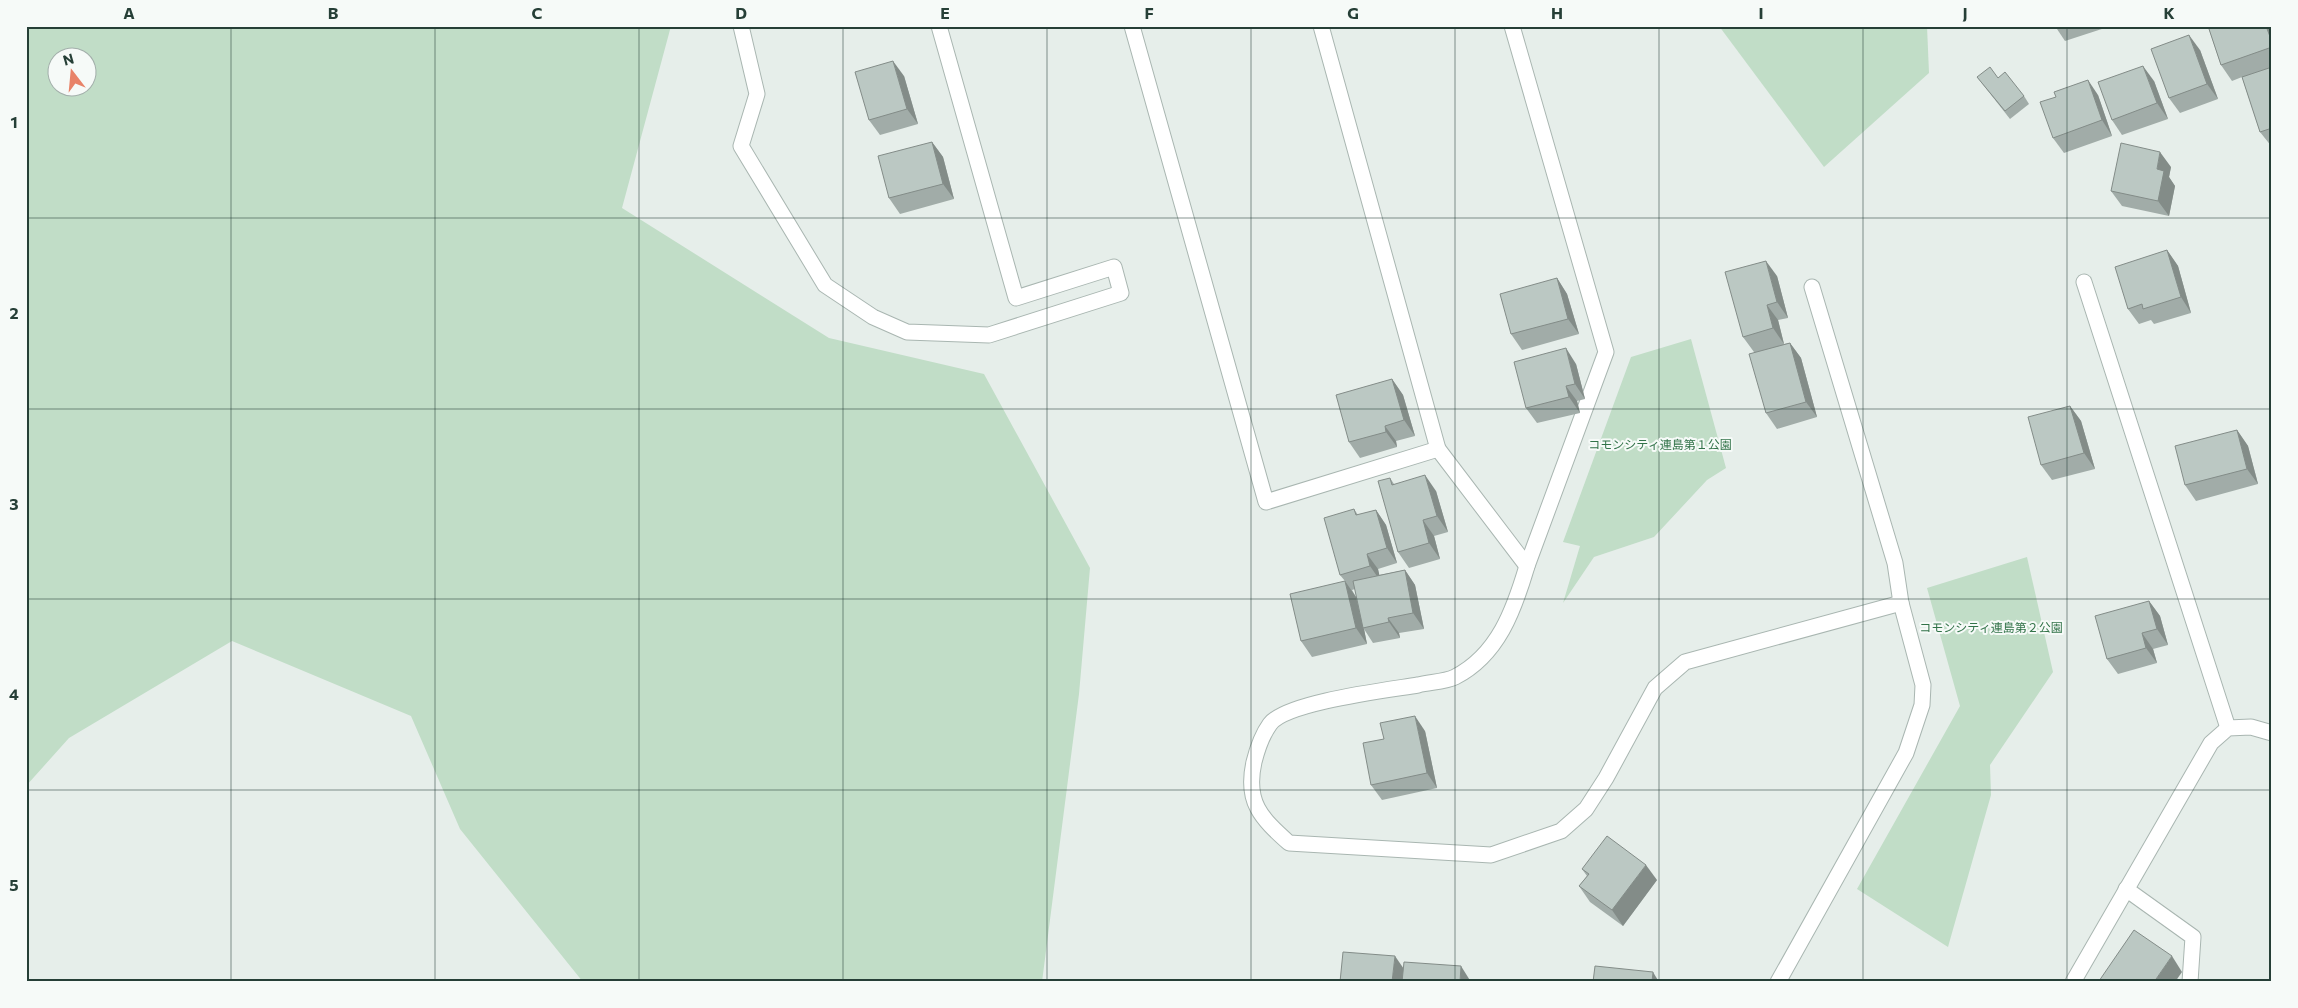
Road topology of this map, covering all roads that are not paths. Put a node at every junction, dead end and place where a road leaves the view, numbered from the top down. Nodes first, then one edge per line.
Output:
1 (741, 26) edge
2 (939, 26) edge
3 (1132, 26) edge
4 (1321, 26) edge
5 (1512, 26) edge
6 (2084, 282) dead end
7 (1812, 287) dead end
8 (1438, 449) junction
9 (1527, 566) junction
10 (1901, 603) junction
11 (2228, 728) junction
12 (2272, 733) edge
13 (2126, 889) junction
14 (1778, 982) edge
15 (2073, 982) edge
16 (2190, 982) edge

1 - 2 street
3 - 8 street
4 - 8 street
5 - 9 street
6 - 11 street
7 - 10 street
8 - 9 street
9 - 10 street
10 - 14 street
11 - 12 street
11 - 13 street
13 - 15 street
13 - 16 street

